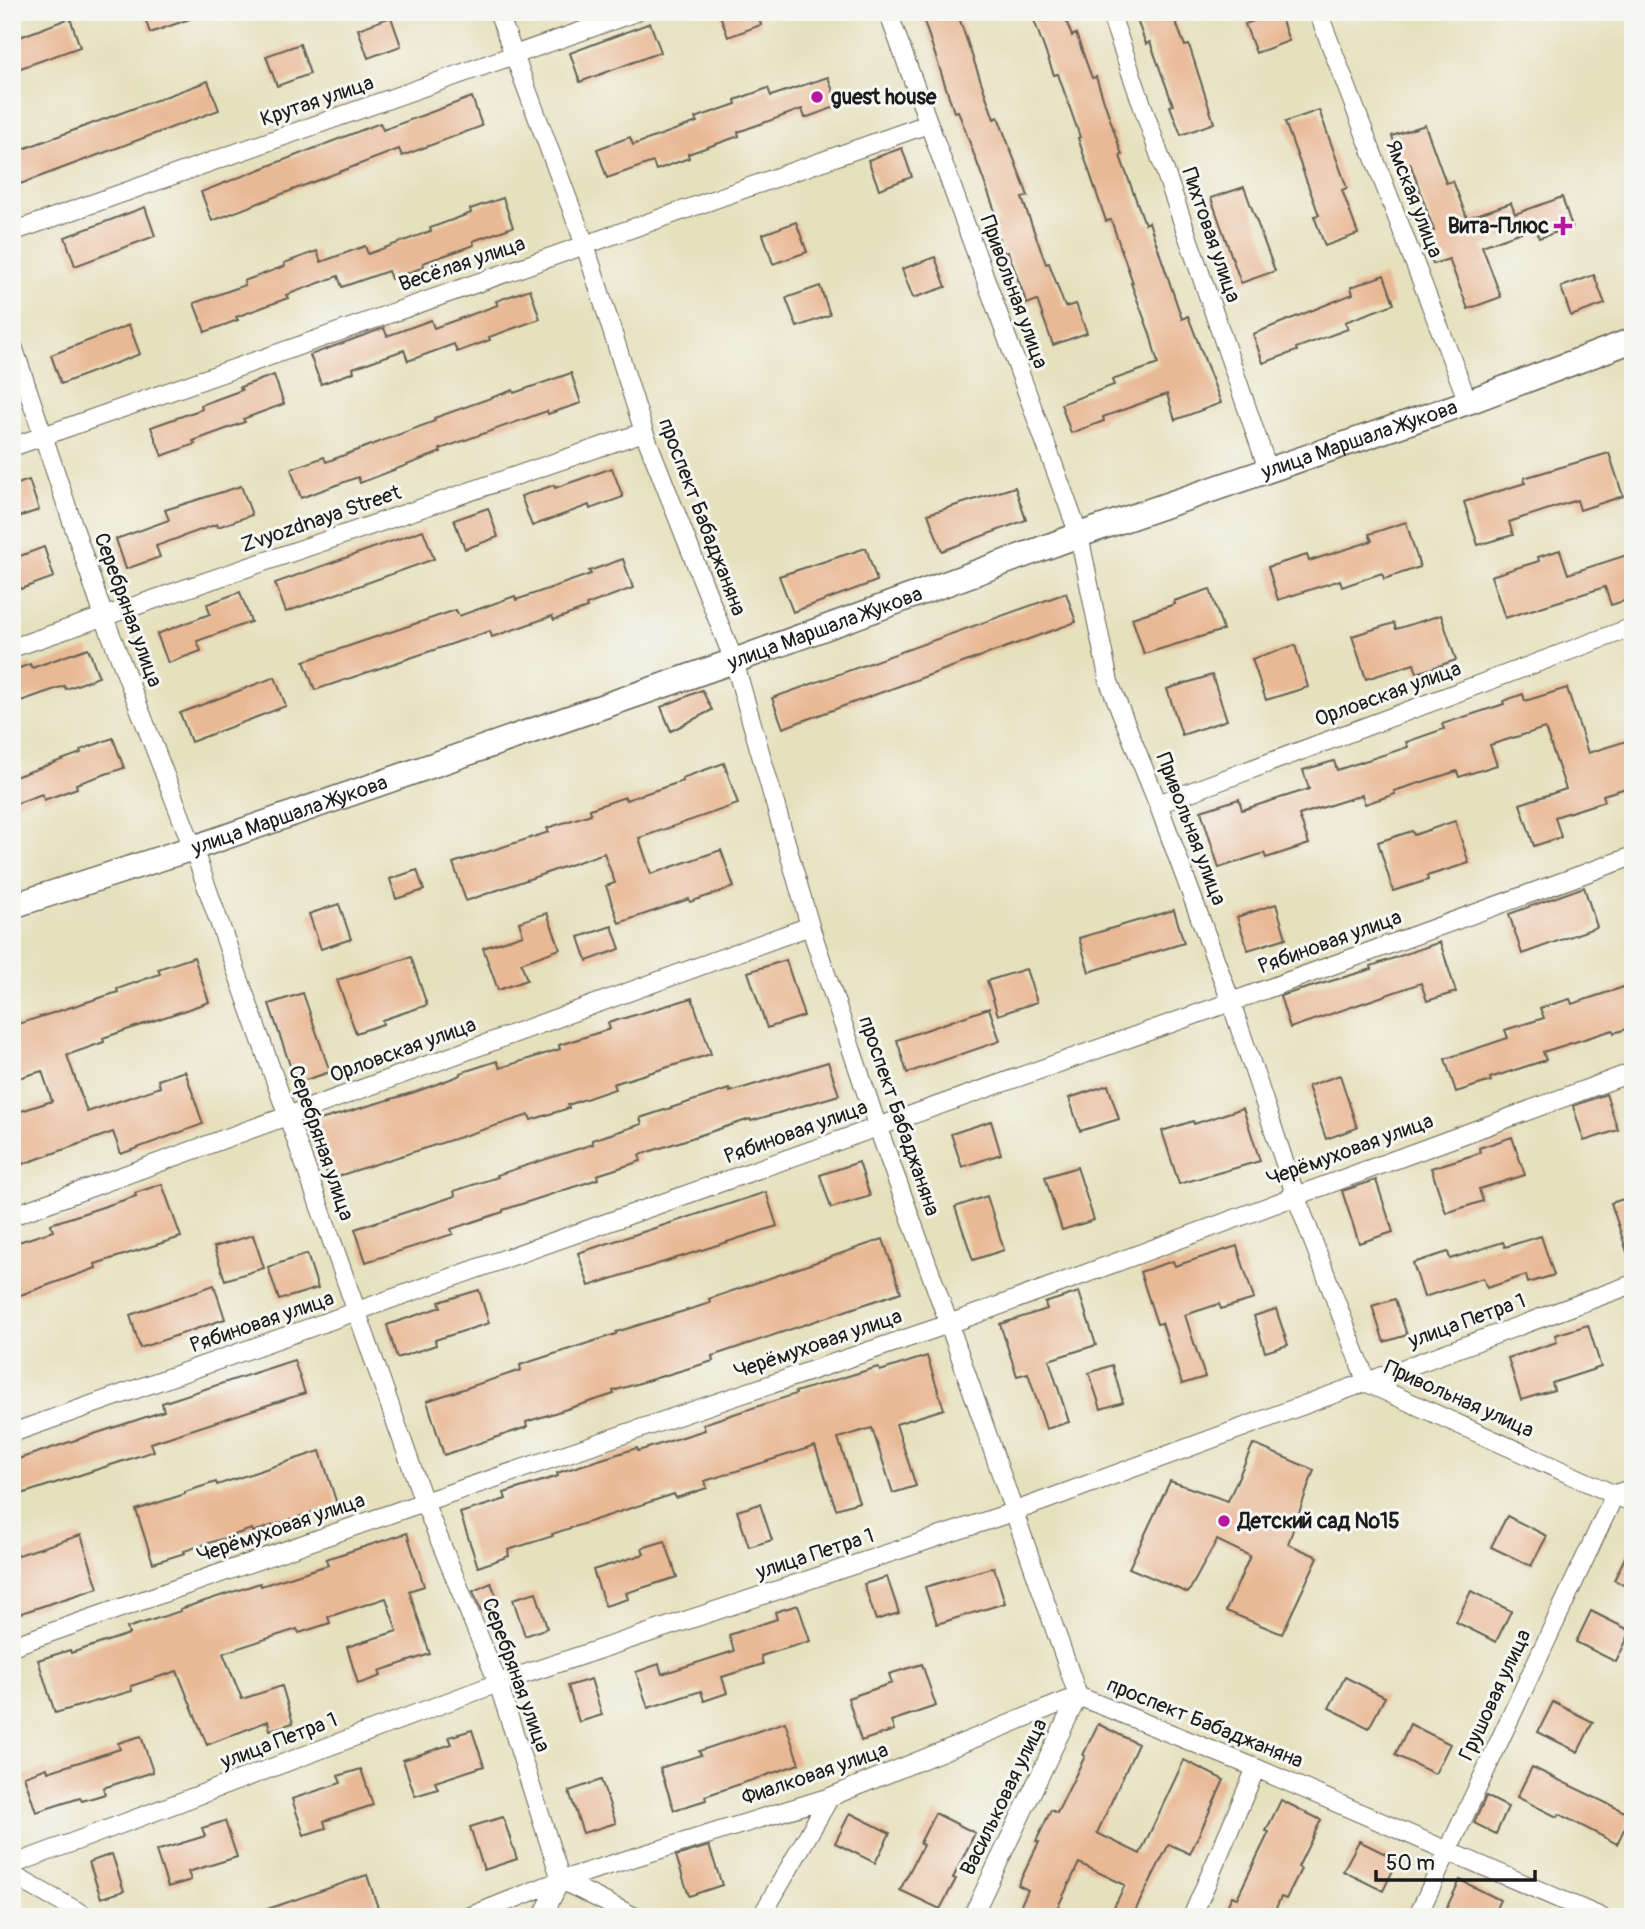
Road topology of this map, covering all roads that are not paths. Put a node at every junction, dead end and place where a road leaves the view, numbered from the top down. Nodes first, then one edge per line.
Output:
1 (498, 12) edge
2 (636, 12) edge
3 (888, 12) edge
4 (1110, 12) edge
5 (1318, 12) edge
6 (515, 55) junction
7 (928, 124) junction
8 (12, 232) edge
9 (585, 245) junction
10 (1633, 340) edge
11 (12, 343) edge
12 (1468, 402) junction
13 (644, 432) junction
14 (45, 435) junction
15 (12, 447) edge
16 (1269, 472) junction
17 (1079, 535) junction
18 (104, 617) junction
19 (1633, 626) edge
20 (12, 648) edge
21 (734, 661) junction
22 (1158, 804) junction
23 (193, 848) junction
24 (1633, 856) edge
25 (12, 906) edge
26 (810, 926) junction
27 (1231, 1002) junction
28 (1633, 1072) edge
29 (288, 1116) junction
30 (878, 1128) junction
31 (1295, 1194) junction
32 (12, 1216) edge
33 (1633, 1284) edge
34 (357, 1313) junction
35 (949, 1324) junction
36 (1367, 1383) junction
37 (12, 1433) edge
38 (1633, 1488) edge
39 (1615, 1494) junction
40 (424, 1502) junction
41 (1633, 1503) edge
42 (1013, 1512) junction
43 (12, 1646) edge
44 (498, 1683) junction
45 (1078, 1696) junction
46 (1256, 1768) junction
47 (830, 1797) junction
48 (1447, 1849) junction
49 (12, 1866) edge
50 (12, 1875) edge
51 (561, 1880) junction
52 (88, 1917) edge
53 (468, 1917) edge
54 (542, 1917) edge
55 (635, 1917) edge
56 (761, 1917) edge
57 (972, 1917) edge
58 (1192, 1917) edge
59 (1417, 1917) edge
60 (1601, 1917) edge

1 - 6 street, проспект Бабаджаняна
2 - 6 street, Крутая улица
3 - 7 street, Привольная улица
4 - 16 street, Пихтовая улица
5 - 12 street, Ямская улица
6 - 8 street, Крутая улица
6 - 9 street, проспект Бабаджаняна
7 - 9 street, Весёлая улица
7 - 17 street, Привольная улица
9 - 13 street, проспект Бабаджаняна
9 - 14 street, Весёлая улица
10 - 12 main road, улица Маршала Жукова
11 - 14 street, Серебряная улица
12 - 16 main road, улица Маршала Жукова
13 - 18 street, Zvyozdnaya Street
13 - 21 street, проспект Бабаджаняна
14 - 15 street, Весёлая улица
14 - 18 street, Серебряная улица
16 - 17 main road, улица Маршала Жукова
17 - 21 main road, улица Маршала Жукова
17 - 22 street, Привольная улица
18 - 20 street, Zvyozdnaya Street
18 - 23 street, Серебряная улица
19 - 22 street, Орловская улица
21 - 23 main road, улица Маршала Жукова
21 - 26 street, проспект Бабаджаняна
22 - 27 street, Привольная улица
23 - 25 main road, улица Маршала Жукова
23 - 29 street, Серебряная улица
24 - 27 street, Рябиновая улица
26 - 29 street, Орловская улица
26 - 30 street, проспект Бабаджаняна
27 - 30 street, Рябиновая улица
27 - 31 street, Привольная улица
28 - 31 street, Черёмуховая улица
29 - 32 street, Орловская улица
29 - 34 street, Серебряная улица
30 - 34 street, Рябиновая улица
30 - 35 street, проспект Бабаджаняна
31 - 35 street, Черёмуховая улица
31 - 36 street, Привольная улица
33 - 36 street, улица Петра 1
34 - 37 street, Рябиновая улица
34 - 40 street, Серебряная улица
35 - 40 street, Черёмуховая улица
35 - 42 street, проспект Бабаджаняна
36 - 39 street, Привольная улица
36 - 42 street, улица Петра 1
38 - 39 street
39 - 41 street, Привольная улица
39 - 48 street, Грушовая улица
40 - 43 street, Черёмуховая улица
40 - 44 street, Серебряная улица
42 - 44 street, улица Петра 1
42 - 45 street, проспект Бабаджаняна
44 - 49 street, улица Петра 1
44 - 51 street, Серебряная улица
45 - 46 street, проспект Бабаджаняна
45 - 47 street, Фиалковая улица
45 - 57 street, Васильковая улица
46 - 48 street, проспект Бабаджаняна
46 - 58 street
47 - 51 street, Фиалковая улица
47 - 56 street
48 - 59 street, Грушовая улица
48 - 60 street, проспект Бабаджаняна
50 - 52 street
51 - 53 street, Фиалковая улица
51 - 54 street
51 - 55 street

